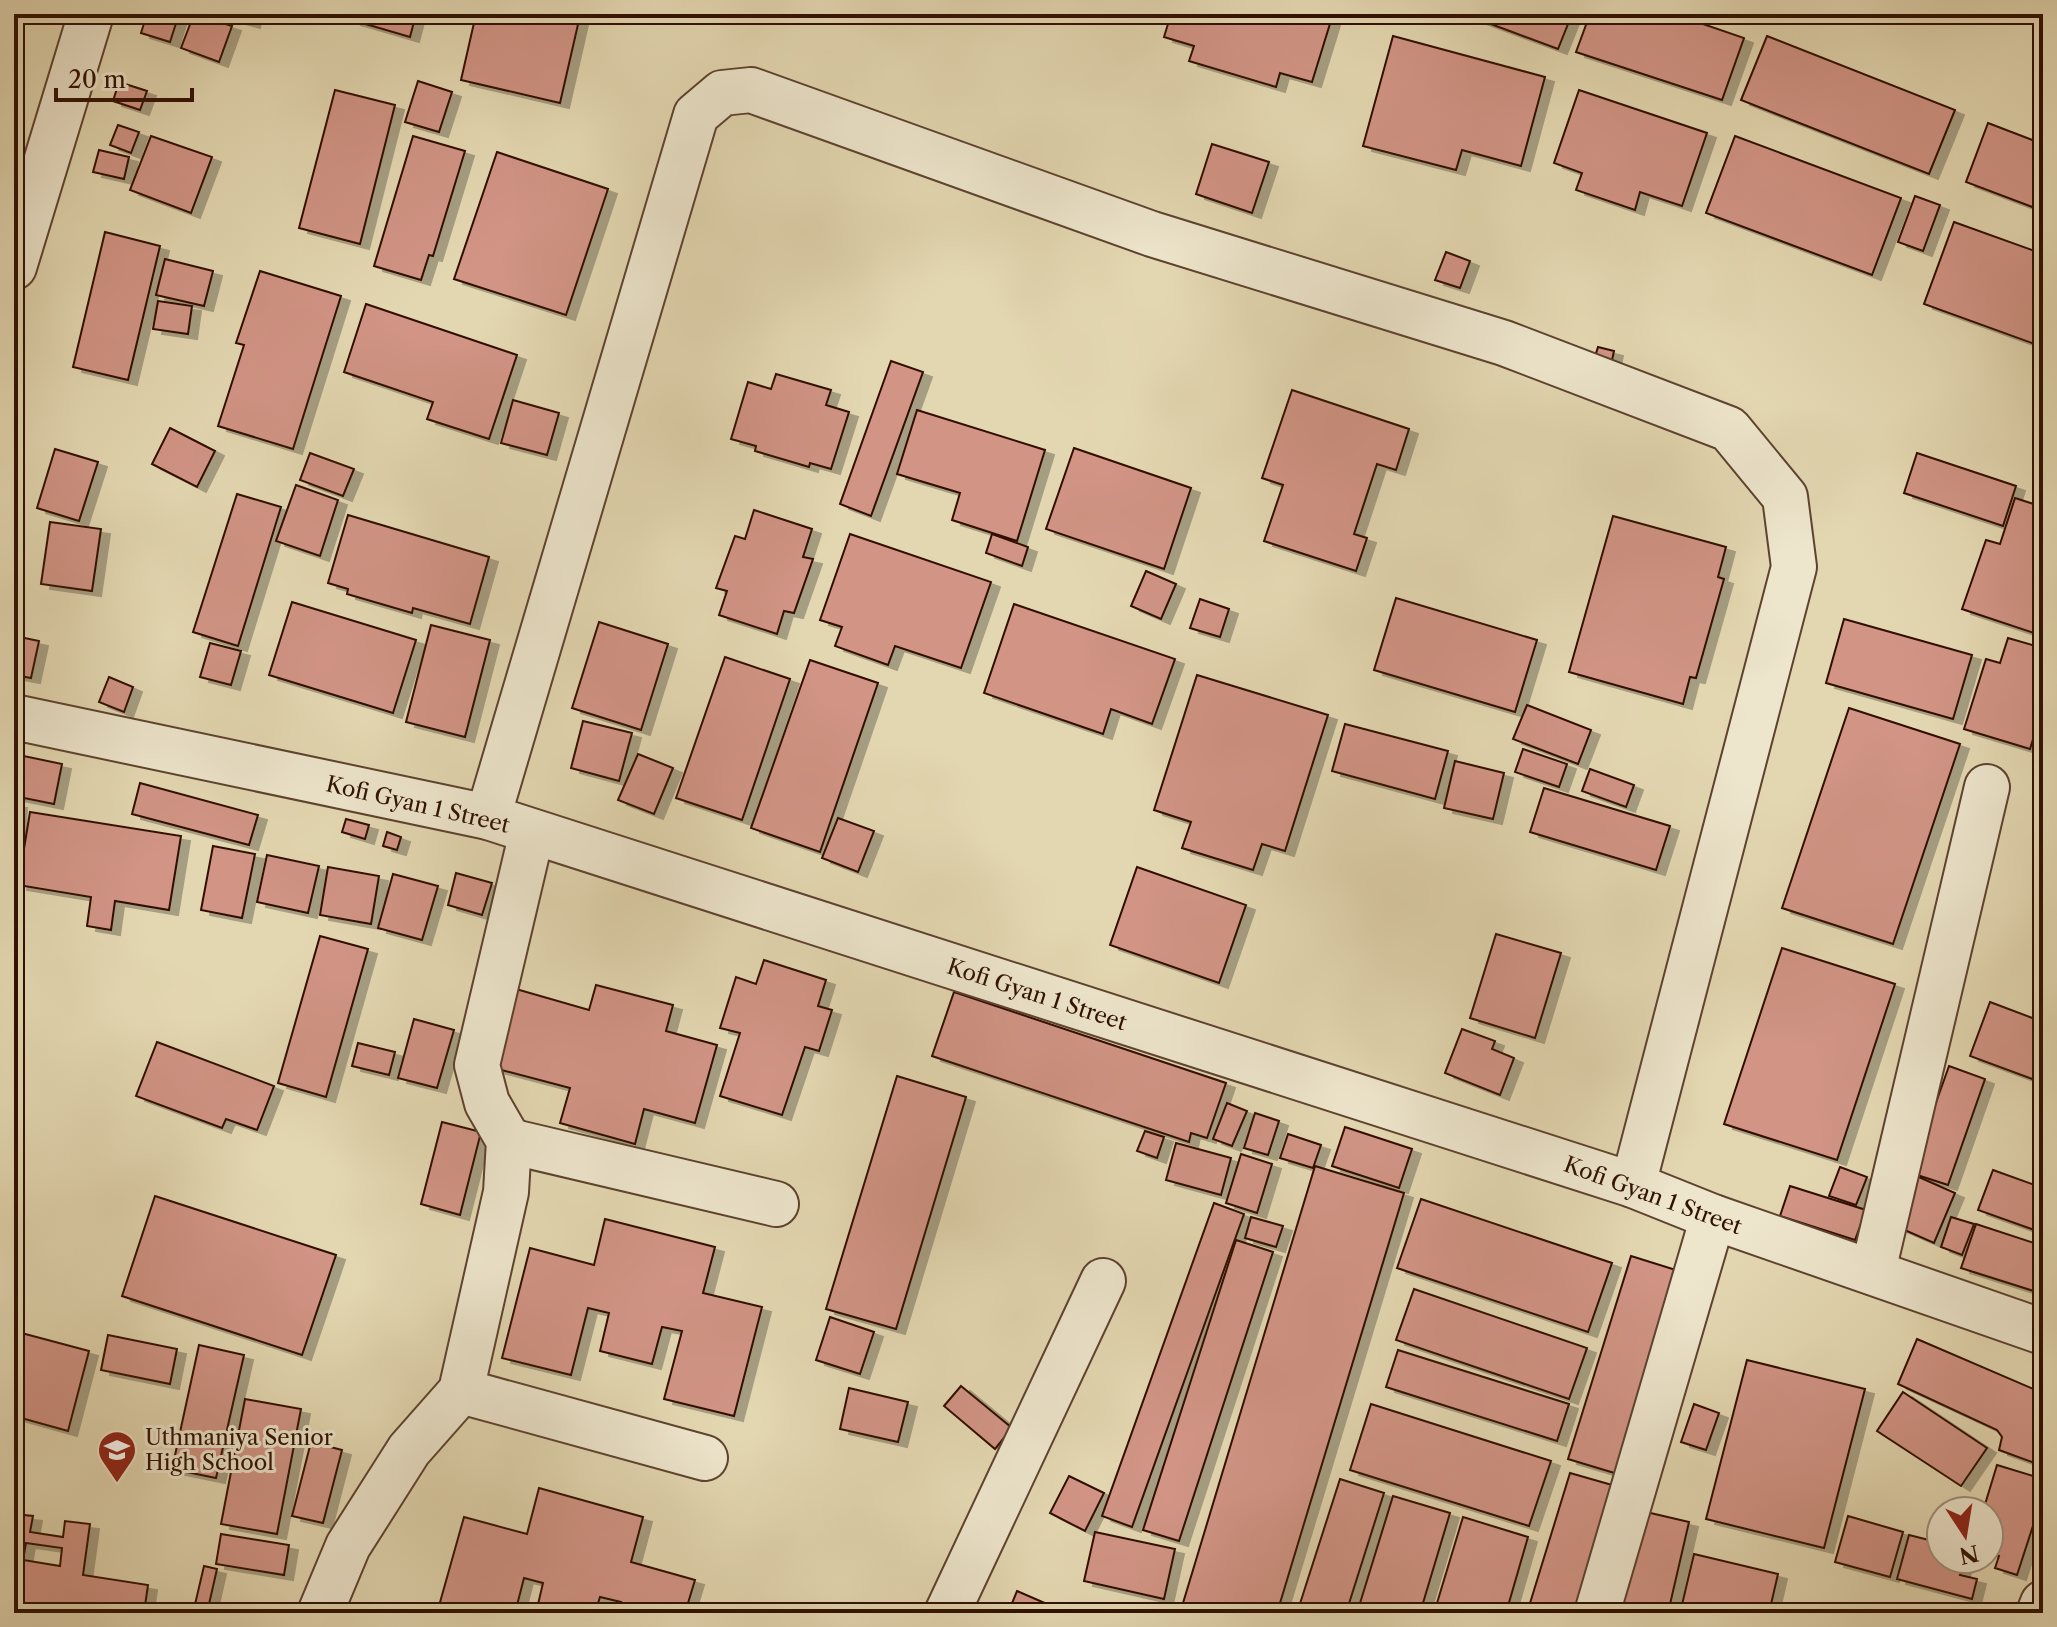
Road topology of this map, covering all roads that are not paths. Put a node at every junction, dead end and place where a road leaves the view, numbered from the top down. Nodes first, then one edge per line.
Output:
1 (91, 14) edge
2 (14, 267) edge
3 (14, 717) edge
4 (1987, 787) dead end
5 (488, 817) junction
6 (532, 832) junction
7 (509, 1141) junction
8 (1633, 1185) junction
9 (776, 1204) dead end
10 (1713, 1217) junction
11 (1873, 1271) junction
12 (1103, 1281) dead end
13 (2043, 1332) edge
14 (461, 1391) junction
15 (705, 1458) dead end
16 (2043, 1603) edge
17 (320, 1613) edge
18 (947, 1613) edge
19 (1597, 1613) edge
20 (2039, 1613) edge

1 - 2 street
3 - 5 street, Kofi Gyan 1 Street
4 - 11 street
5 - 6 street, Kofi Gyan 1 Street
5 - 8 street
6 - 7 street
6 - 8 street, Kofi Gyan 1 Street
7 - 9 street
7 - 14 street
8 - 10 street, Kofi Gyan 1 Street
10 - 11 street, Kofi Gyan 1 Street
10 - 19 street
11 - 13 street, Kofi Gyan 1 Street
12 - 18 street
14 - 15 street
14 - 17 street
16 - 20 street

